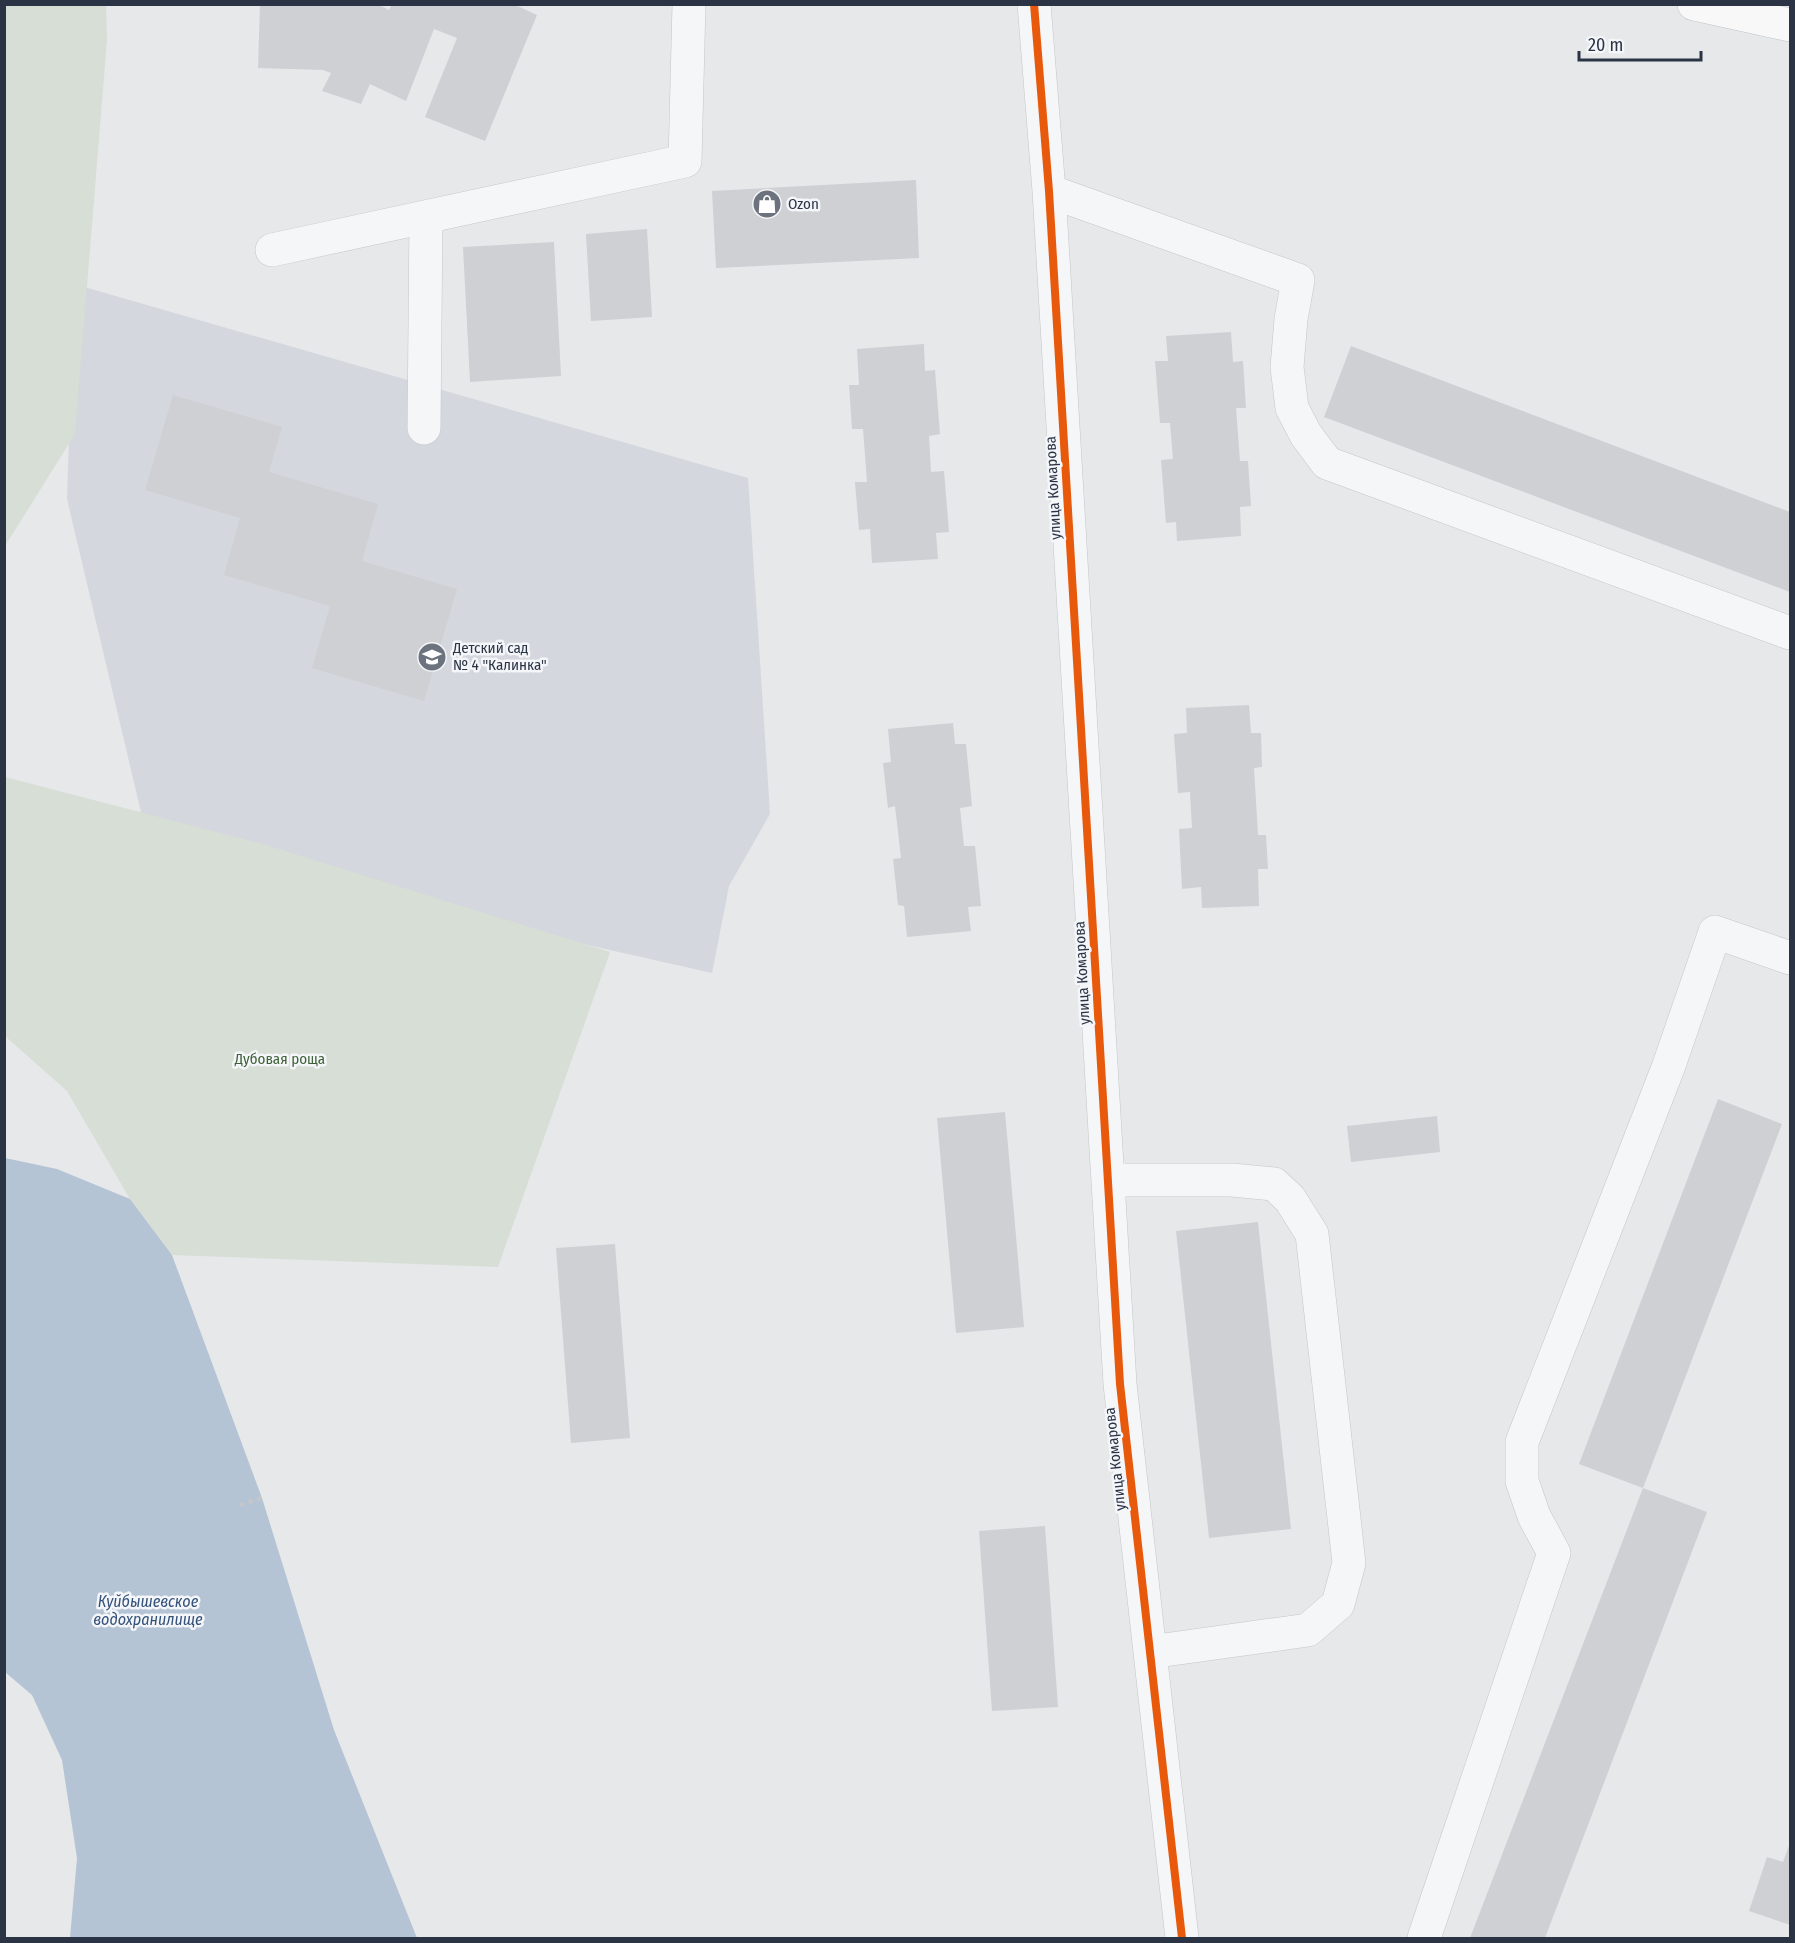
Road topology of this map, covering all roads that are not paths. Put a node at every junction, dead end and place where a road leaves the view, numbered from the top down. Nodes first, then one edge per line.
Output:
1 (689, 4) edge
2 (1034, 4) edge
3 (1694, 4) edge
4 (1784, 17) edge
5 (1049, 191) junction
6 (426, 217) junction
7 (272, 250) dead end
8 (424, 428) dead end
9 (1791, 633) edge
10 (1791, 958) edge
11 (1108, 1180) junction
12 (1150, 1652) junction
13 (1182, 1938) edge
14 (1424, 1938) edge

1 - 6 street
2 - 5 street, улица Комарова
3 - 4 main road
5 - 9 street
5 - 11 street, улица Комарова
6 - 7 street
6 - 8 street
10 - 14 street
11 - 12 street, улица Комарова
11 - 12 street
12 - 13 street, улица Комарова

